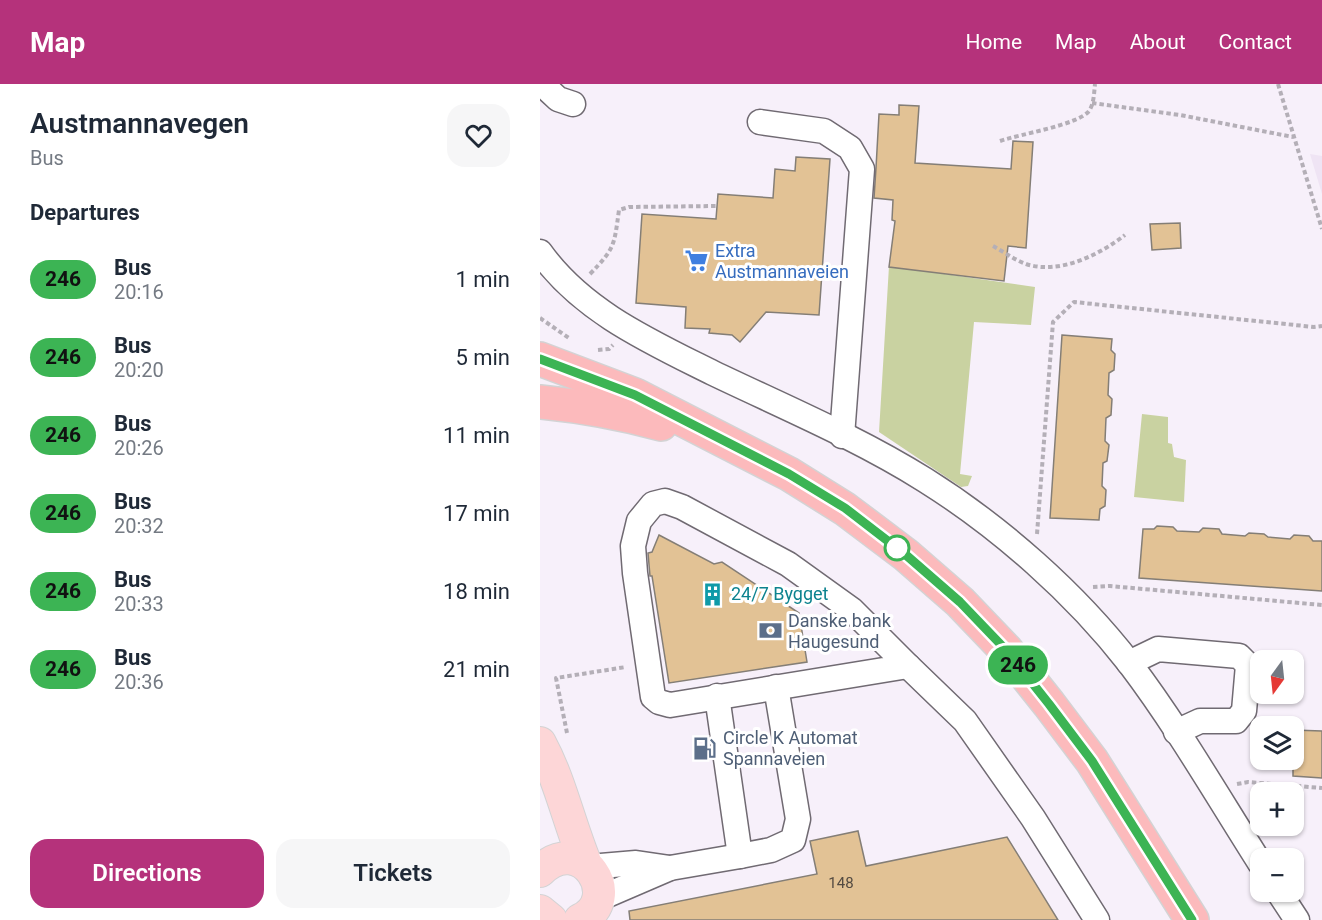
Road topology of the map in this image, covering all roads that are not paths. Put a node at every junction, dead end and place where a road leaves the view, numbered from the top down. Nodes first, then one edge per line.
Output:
1 (542, 84) edge
2 (573, 105) dead end
3 (760, 122) dead end
4 (540, 252) edge
5 (540, 359) edge
6 (540, 402) edge
7 (842, 436) junction
8 (724, 440) junction
9 (1129, 663) junction
10 (908, 666) junction
11 (776, 687) junction
12 (717, 696) junction
13 (1176, 732) junction
14 (540, 744) edge
15 (1250, 848) edge
16 (740, 856) junction
17 (587, 865) junction
18 (670, 868) junction
19 (540, 871) edge
20 (1285, 902) edge
21 (591, 912) edge
22 (1097, 920) edge
23 (1192, 920) edge
24 (1297, 920) edge

1 - 2 street
3 - 7 street
4 - 7 street
5 - 8 highway
6 - 8 highway
7 - 9 street
8 - 23 highway
9 - 13 street
9 - 13 street
10 - 11 street
10 - 12 street
10 - 22 street
11 - 12 street
11 - 16 street
12 - 16 street
13 - 15 street
14 - 17 main road
16 - 18 street
17 - 18 street
17 - 19 main road
17 - 21 main road
18 - 21 street
20 - 24 street

